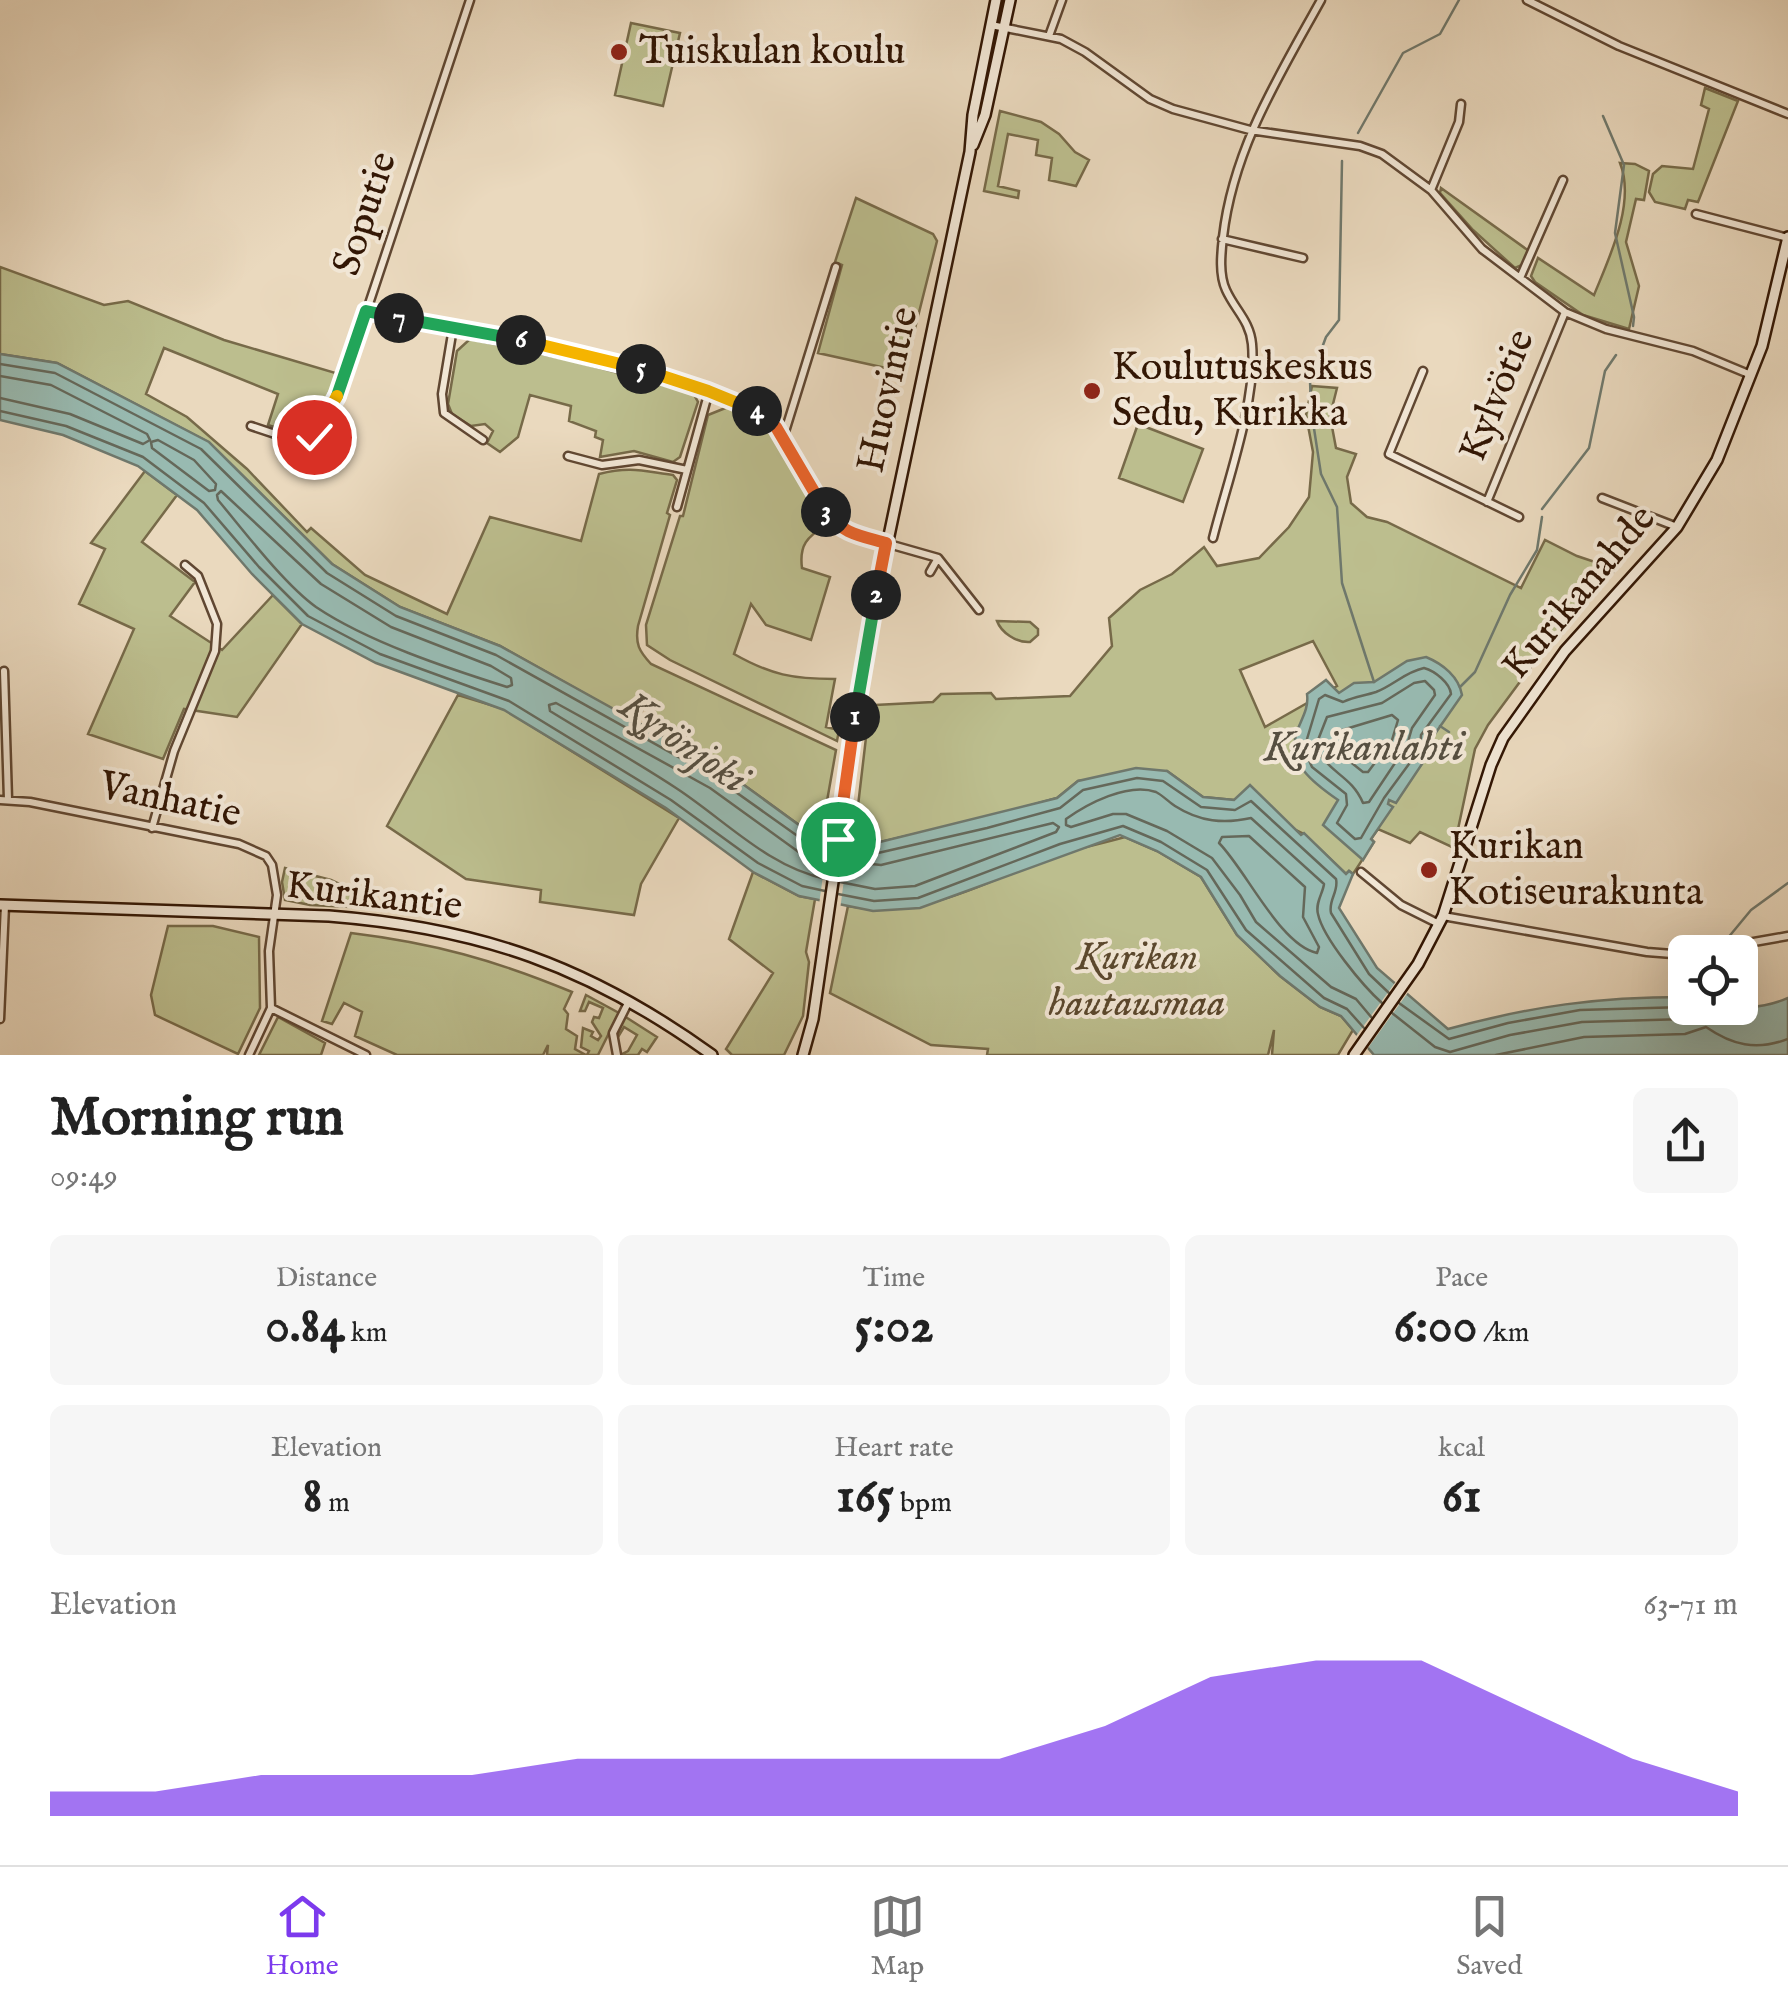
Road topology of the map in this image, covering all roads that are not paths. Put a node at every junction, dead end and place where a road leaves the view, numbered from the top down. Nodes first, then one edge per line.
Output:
1 (470, 0) edge
2 (996, 0) edge
3 (1010, 0) edge
4 (1062, 0) edge
5 (1322, 0) edge
6 (1527, 0) edge
7 (991, 25) junction
8 (1004, 28) junction
9 (1049, 36) junction
10 (1461, 104) dead end
11 (1788, 114) edge
12 (1250, 130) junction
13 (970, 152) junction
14 (1563, 180) dead end
15 (1431, 190) junction
16 (1696, 214) dead end
17 (1788, 237) edge
18 (1222, 239) junction
19 (1303, 258) dead end
20 (836, 268) dead end
21 (1520, 278) junction
22 (366, 311) junction
23 (1565, 312) junction
24 (453, 328) junction
25 (1423, 371) dead end
26 (1753, 376) junction
27 (708, 391) junction
28 (251, 426) dead end
29 (783, 438) junction
30 (484, 440) dead end
31 (568, 456) dead end
32 (686, 470) junction
33 (1602, 498) dead end
34 (1487, 502) junction
35 (677, 507) dead end
36 (1519, 517) dead end
37 (1677, 527) junction
38 (1213, 538) dead end
39 (886, 543) junction
40 (938, 558) junction
41 (185, 565) dead end
42 (930, 572) dead end
43 (980, 610) dead end
44 (4, 670) dead end
45 (4, 800) edge
46 (152, 828) junction
47 (1361, 872) dead end
48 (2, 905) edge
49 (274, 914) junction
50 (1441, 920) junction
51 (1788, 936) edge
52 (1758, 941) edge
53 (1668, 953) edge
54 (629, 1000) junction
55 (271, 1008) junction
56 (0, 1019) edge
57 (249, 1055) edge
58 (366, 1055) edge
59 (617, 1055) edge
60 (712, 1055) edge
61 (803, 1055) edge
62 (1354, 1055) edge

1 - 22 street, Soputie
2 - 7 main road, Huovintie
3 - 8 main road, Huovintie
4 - 9 street
5 - 12 street
6 - 11 street
7 - 8 street
7 - 13 main road, Huovintie
8 - 9 street
8 - 13 main road, Huovintie
9 - 12 street
10 - 15 street
12 - 15 street
12 - 18 street
13 - 39 main road, Huovintie
14 - 21 street
15 - 21 street
16 - 17 street
17 - 26 main road, Kurikanahde
18 - 19 street
18 - 38 street
20 - 29 street
21 - 23 street
22 - 24 street
22 - 28 street, Soputie
23 - 26 street
23 - 34 street, Kylvötie
24 - 27 street
24 - 30 street
25 - 34 street
26 - 37 main road, Kurikanahde
27 - 29 street
27 - 32 street
29 - 39 street
31 - 32 street
32 - 35 street
33 - 37 street
34 - 36 street
37 - 50 main road, Kurikanahde
39 - 40 street
39 - 61 main road, Huovintie
40 - 42 street
40 - 43 street
41 - 46 street
44 - 45 street
45 - 46 street, Vanhatie
46 - 49 street, Vanhatie
47 - 50 street
48 - 49 main road, Kurikantie
48 - 56 street
49 - 54 main road, Kurikantie
49 - 55 street
50 - 53 street
50 - 62 main road, Kurikanahde
51 - 52 street
54 - 59 street
54 - 60 main road, Kurikantie
55 - 57 street
55 - 58 street

